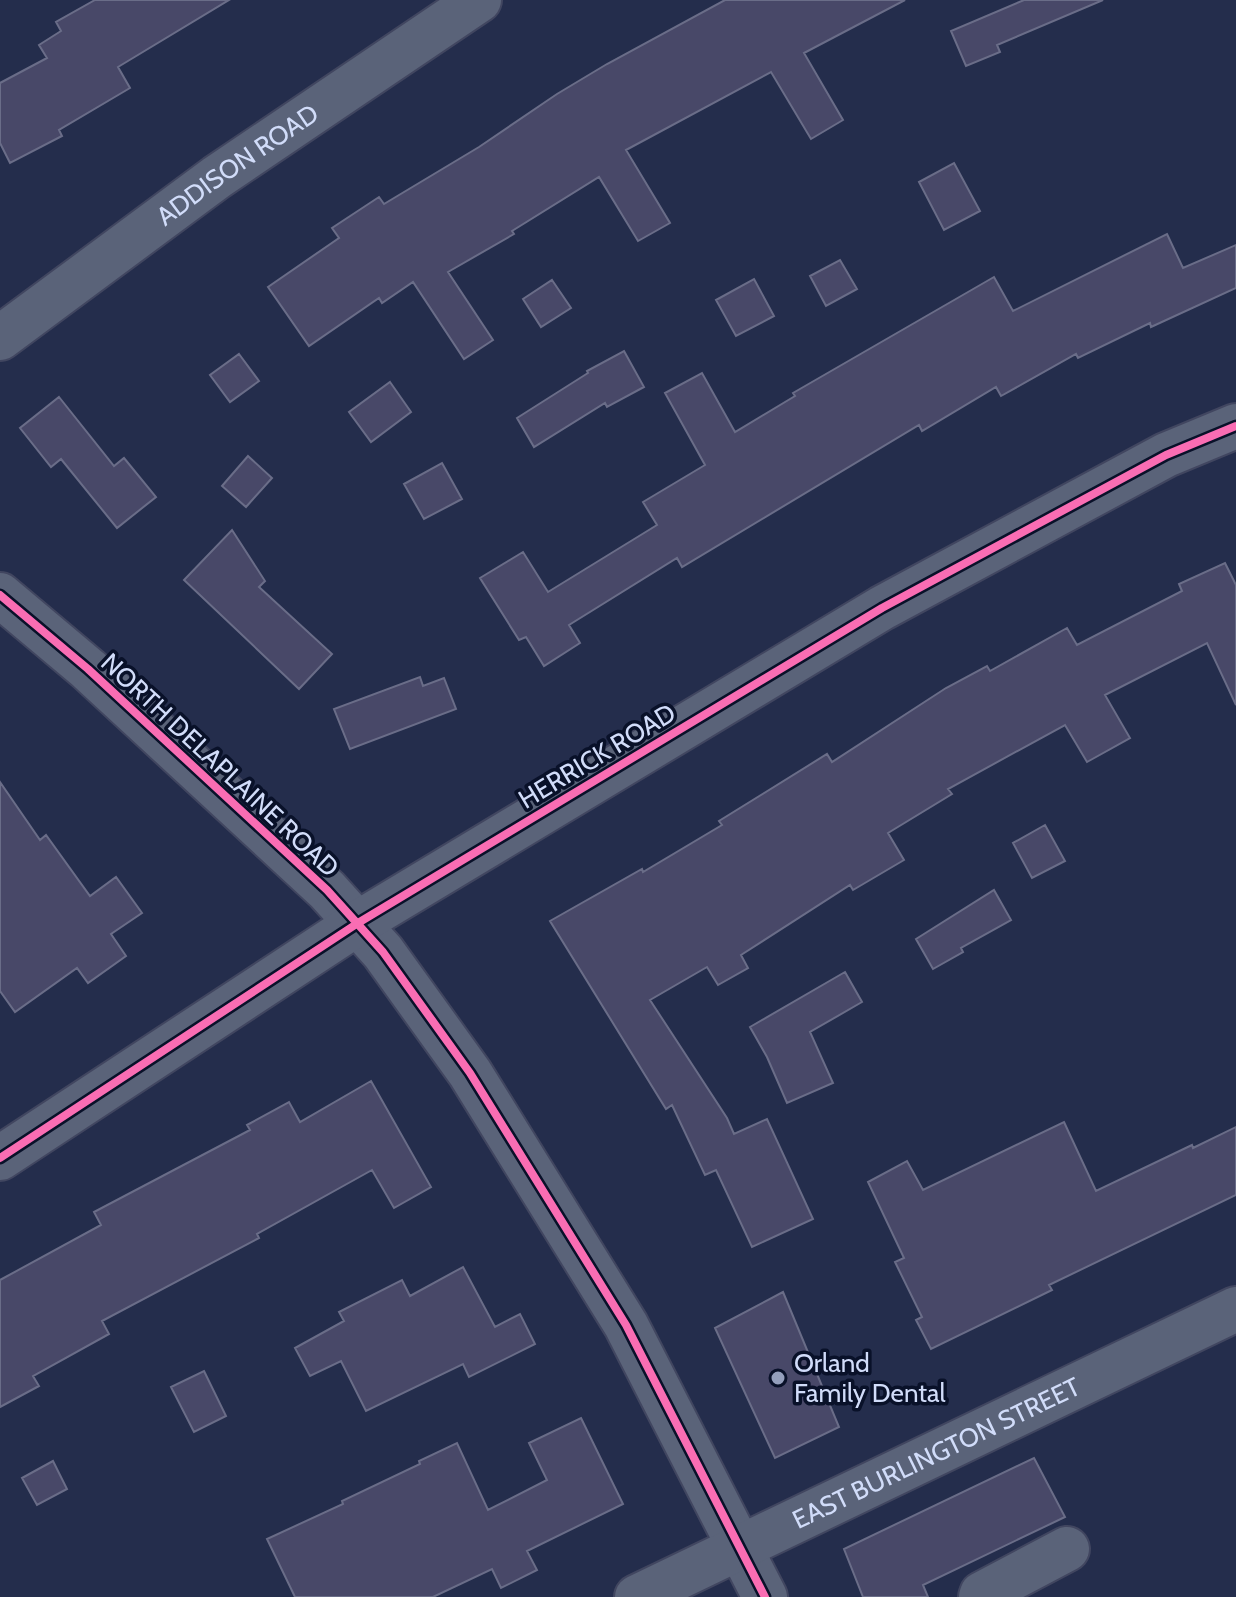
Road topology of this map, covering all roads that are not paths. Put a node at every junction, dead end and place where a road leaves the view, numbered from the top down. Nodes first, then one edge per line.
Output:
1 (479, 0) edge
2 (0, 338) edge
3 (1236, 426) edge
4 (0, 595) edge
5 (358, 923) junction
6 (0, 1158) edge
7 (1236, 1309) edge
8 (741, 1549) junction
9 (1067, 1549) dead end
10 (637, 1597) edge
11 (765, 1597) edge
12 (981, 1597) edge

1 - 2 street, ADDISON ROAD
3 - 5 street, HERRICK ROAD
4 - 5 street, NORTH DELAPLAINE ROAD
5 - 6 street, HERRICK ROAD
5 - 8 street, NORTH DELAPLAINE ROAD
7 - 8 street, EAST BURLINGTON STREET
8 - 10 street, EAST BURLINGTON STREET
8 - 11 street, NORTH DELAPLAINE ROAD
9 - 12 street

